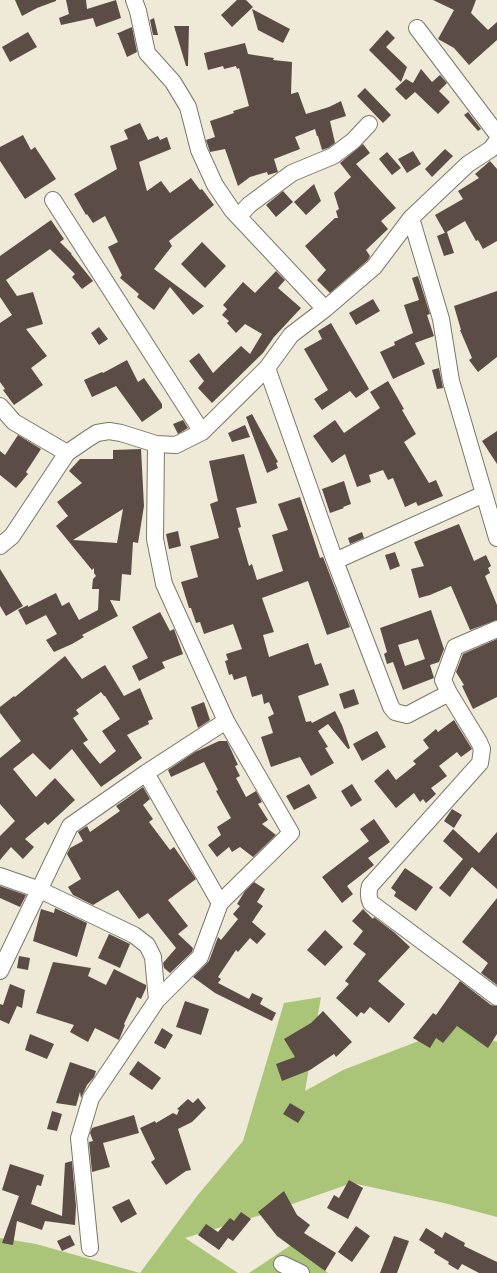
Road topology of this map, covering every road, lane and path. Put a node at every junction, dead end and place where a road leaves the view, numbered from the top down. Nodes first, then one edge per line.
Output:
1 (134, 0) edge
2 (417, 28) dead end
3 (369, 124) dead end
4 (497, 134) edge
5 (495, 148) edge
6 (54, 200) dead end
7 (239, 216) junction
8 (411, 218) junction
9 (325, 309) junction
10 (266, 368) junction
11 (0, 406) edge
12 (202, 432) junction
13 (156, 444) junction
14 (67, 453) junction
15 (484, 494) junction
16 (497, 538) edge
17 (0, 546) edge
18 (335, 561) junction
19 (497, 629) edge
20 (449, 694) junction
21 (226, 721) junction
22 (146, 772) junction
23 (0, 876) edge
24 (40, 890) junction
25 (220, 903) junction
26 (0, 971) edge
27 (497, 997) edge
28 (158, 1000) junction
29 (90, 1248) dead end
30 (282, 1264) dead end
31 (301, 1273) edge

1 - 7 street
2 - 4 street
3 - 7 street
5 - 8 street
6 - 12 street
7 - 9 street
8 - 9 street
8 - 15 street
9 - 10 street
10 - 12 street
10 - 18 street
11 - 14 street
12 - 13 street
13 - 14 street
13 - 21 street
14 - 17 street
15 - 16 street
15 - 18 street
18 - 20 street
19 - 20 street
20 - 27 street
21 - 22 street
21 - 25 street
22 - 24 street
22 - 25 street
23 - 24 street
24 - 26 street
24 - 28 street
25 - 28 street
28 - 29 street
30 - 31 street

